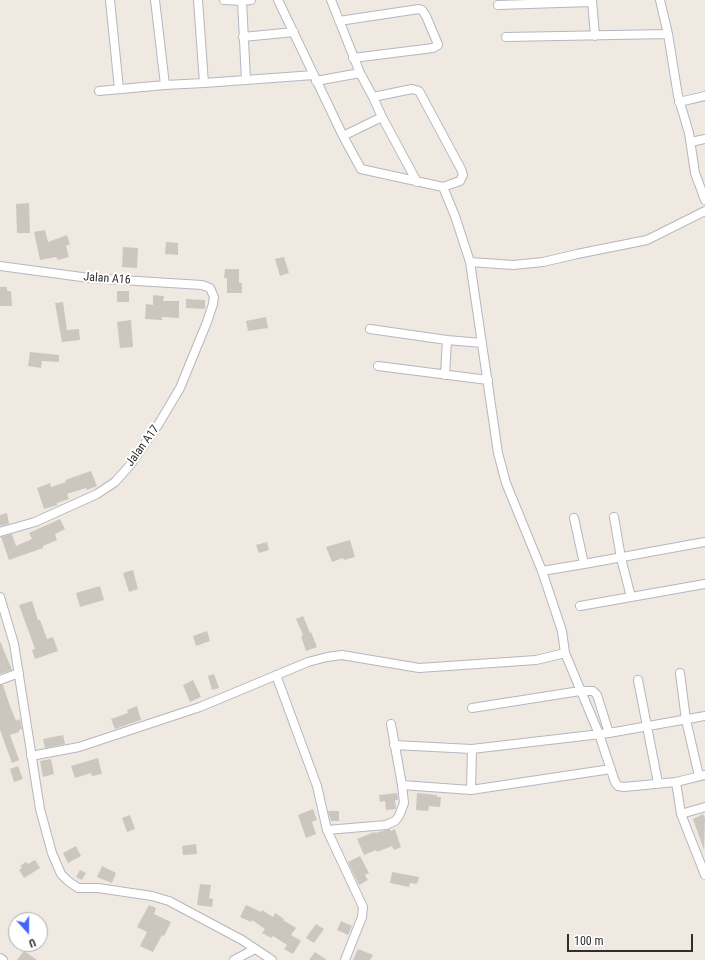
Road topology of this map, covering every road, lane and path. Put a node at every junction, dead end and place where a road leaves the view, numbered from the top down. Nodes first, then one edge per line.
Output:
1 (110, 0) edge
2 (155, 0) edge
3 (198, 0) edge
4 (224, 0) edge
5 (278, 0) edge
6 (331, 0) edge
7 (660, 0) edge
8 (247, 1) edge
9 (592, 1) edge
10 (498, 5) dead end
11 (339, 21) junction
12 (294, 32) junction
13 (668, 34) junction
14 (595, 36) junction
15 (243, 37) junction
16 (506, 37) dead end
17 (354, 58) junction
18 (360, 73) junction
19 (315, 78) junction
20 (246, 80) junction
21 (204, 83) junction
22 (165, 85) junction
23 (119, 89) junction
24 (99, 91) dead end
25 (705, 96) edge
26 (373, 97) junction
27 (679, 102) junction
28 (382, 118) junction
29 (343, 136) junction
30 (705, 139) edge
31 (690, 142) junction
32 (417, 182) junction
33 (443, 187) junction
34 (705, 199) edge
35 (705, 211) edge
36 (470, 262) junction
37 (0, 266) edge
38 (212, 290) joint
39 (370, 329) dead end
40 (448, 340) junction
41 (482, 343) junction
42 (378, 366) dead end
43 (445, 374) junction
44 (488, 380) junction
45 (614, 517) dead end
46 (574, 518) dead end
47 (0, 532) edge
48 (705, 542) edge
49 (621, 558) junction
50 (584, 564) junction
51 (542, 571) junction
52 (705, 584) edge
53 (0, 597) edge
54 (631, 597) junction
55 (580, 606) dead end
56 (565, 653) junction
57 (19, 673) junction
58 (680, 673) dead end
59 (276, 675) junction
60 (0, 680) edge
61 (638, 680) dead end
62 (580, 691) junction
63 (472, 708) dead end
64 (705, 716) edge
65 (686, 720) junction
66 (391, 724) dead end
67 (647, 726) junction
68 (609, 733) junction
69 (599, 734) junction
70 (394, 745) junction
71 (472, 749) junction
72 (31, 756) junction
73 (611, 769) junction
74 (702, 775) edge
75 (676, 782) junction
76 (658, 783) junction
77 (402, 785) junction
78 (471, 790) junction
79 (705, 807) edge
80 (681, 814) junction
81 (327, 830) junction
82 (705, 875) edge
83 (255, 948) junction
84 (0, 958) edge
85 (3, 960) edge
86 (234, 960) edge
87 (272, 960) edge
88 (345, 960) edge

1 - 23 street
2 - 22 street
3 - 21 street
4 - 8 street
5 - 12 street
6 - 11 street
7 - 13 street
8 - 15 street
9 - 10 street
9 - 14 street
11 - 17 street
11 - 17 street
12 - 15 street
12 - 19 street
13 - 14 street
13 - 27 street
14 - 16 street
15 - 20 street
17 - 18 street
18 - 19 street
18 - 26 street
19 - 20 street
19 - 29 street
20 - 21 street
21 - 22 street
22 - 23 street
23 - 24 street
25 - 27 street
26 - 28 street
26 - 33 street
27 - 31 street
28 - 29 street
28 - 32 street
29 - 32 street
30 - 31 street
31 - 34 street
32 - 33 street
33 - 36 street
35 - 36 street
36 - 41 street
37 - 38 street, Jalan A16
38 - 47 street, Jalan A17
39 - 40 street
40 - 41 street
40 - 43 street
41 - 44 street
42 - 43 street
43 - 44 street
44 - 51 street
45 - 49 street
46 - 50 street
48 - 49 street
49 - 50 street
49 - 54 street
50 - 51 street
51 - 56 street
52 - 54 street
53 - 57 street
54 - 55 street
56 - 59 street
56 - 62 street
57 - 60 street
57 - 72 street
58 - 65 street
59 - 72 street
59 - 81 street
61 - 67 street
62 - 63 street
62 - 68 street
62 - 69 street
64 - 65 street
65 - 67 street
65 - 74 street
66 - 70 street
67 - 68 street
67 - 76 street
68 - 69 street
69 - 71 street
69 - 73 street
70 - 71 street
70 - 77 street
71 - 78 street
72 - 83 street
73 - 76 street
73 - 78 street
74 - 75 street
75 - 76 street
75 - 80 street
77 - 78 street
77 - 81 street
79 - 80 street
80 - 82 street
81 - 88 street
83 - 86 street
83 - 87 street
84 - 85 street

